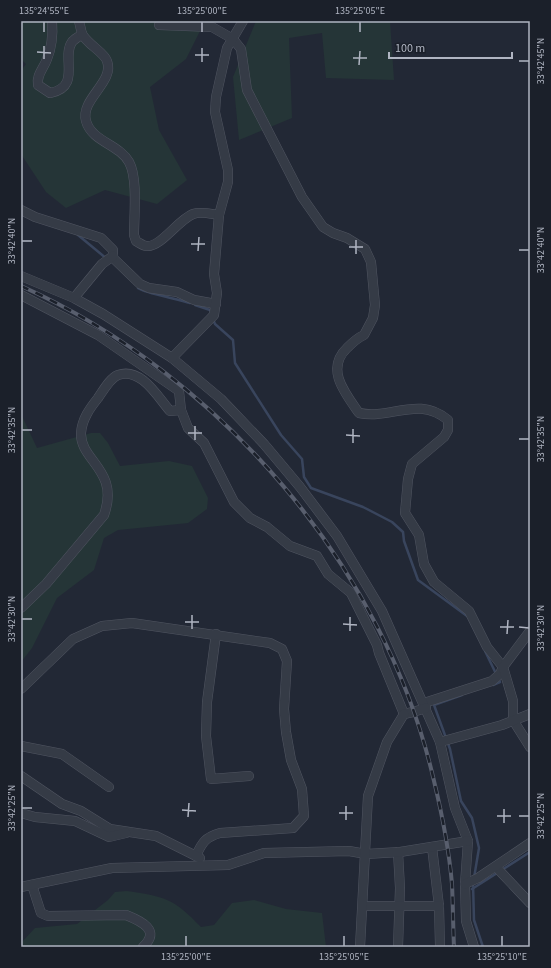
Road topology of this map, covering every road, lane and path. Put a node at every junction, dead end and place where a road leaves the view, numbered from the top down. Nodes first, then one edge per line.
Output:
1 (52, 21) edge
2 (80, 21) edge
3 (243, 21) edge
4 (159, 25) dead end
5 (82, 34) junction
6 (233, 39) junction
7 (21, 210) edge
8 (219, 215) junction
9 (113, 256) junction
10 (21, 276) edge
11 (21, 294) edge
12 (74, 298) junction
13 (216, 304) junction
14 (172, 358) junction
15 (181, 410) junction
16 (21, 608) edge
17 (530, 631) edge
18 (216, 634) junction
19 (503, 667) junction
20 (21, 689) edge
21 (425, 705) junction
22 (404, 714) junction
23 (530, 714) edge
24 (513, 720) junction
25 (440, 742) junction
26 (21, 746) edge
27 (530, 747) edge
28 (21, 776) edge
29 (249, 776) dead end
30 (109, 787) dead end
31 (21, 813) edge
32 (130, 832) junction
33 (468, 841) junction
34 (530, 844) edge
35 (432, 847) junction
36 (398, 852) junction
37 (366, 854) junction
38 (196, 856) junction
39 (208, 866) junction
40 (496, 867) junction
41 (465, 884) junction
42 (32, 885) junction
43 (21, 887) edge
44 (530, 903) edge
45 (363, 906) junction
46 (400, 906) junction
47 (438, 906) junction
48 (143, 947) edge
49 (360, 947) edge
50 (398, 947) edge
51 (440, 947) edge
52 (474, 947) edge

1 - 5 street
2 - 5 street
3 - 6 street
4 - 6 street
5 - 8 street
6 - 8 street
6 - 19 street
7 - 9 street
8 - 13 street
9 - 12 street
9 - 13 street
10 - 12 street
11 - 15 street
12 - 14 street
13 - 14 street
14 - 21 street
15 - 16 street
15 - 22 street
17 - 19 street
18 - 20 street
18 - 29 street
18 - 38 street
19 - 21 street
19 - 24 street
21 - 22 street
21 - 25 street
22 - 37 street
23 - 24 street
24 - 25 street
24 - 27 street
25 - 33 street
26 - 30 street
28 - 32 street
31 - 32 street
32 - 38 street
33 - 35 street
33 - 41 street
34 - 40 street
35 - 36 street
35 - 47 street
36 - 37 street
36 - 46 street
37 - 39 street
37 - 45 street
38 - 39 street
39 - 42 street
40 - 41 street
40 - 44 street
41 - 52 street
42 - 43 street
42 - 48 street
45 - 46 street
45 - 49 street
46 - 47 street
46 - 50 street
47 - 51 street

